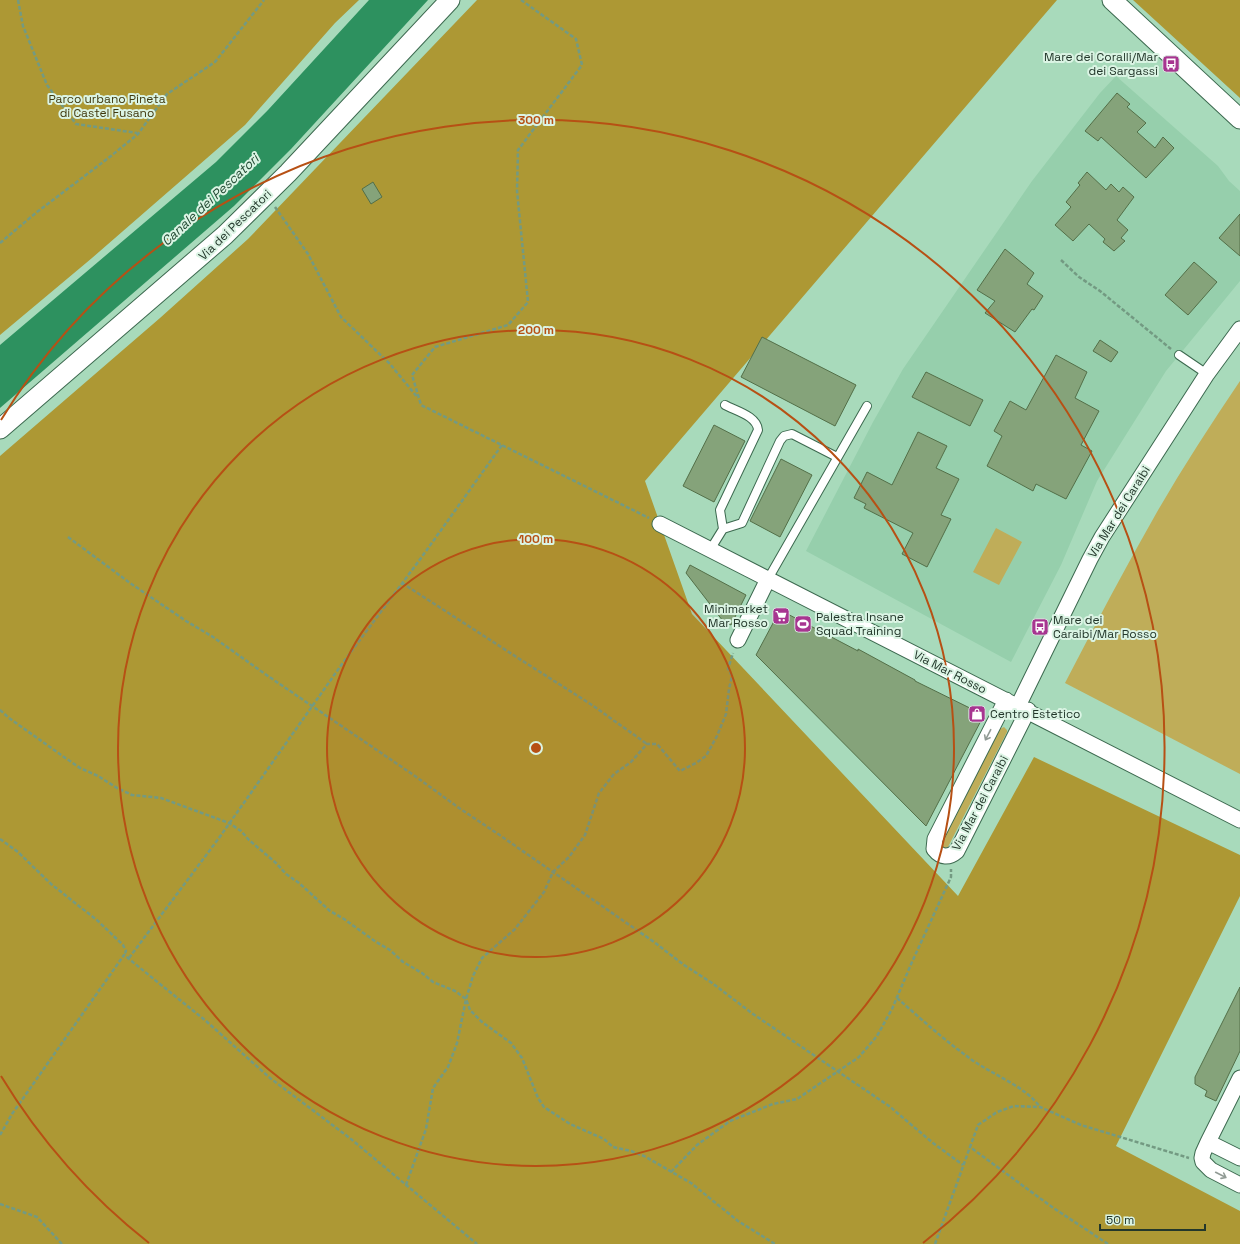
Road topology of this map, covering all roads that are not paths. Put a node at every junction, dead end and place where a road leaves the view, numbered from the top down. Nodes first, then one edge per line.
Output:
1 (450, 0) edge
2 (1112, 0) edge
3 (1240, 119) edge
4 (1240, 329) edge
5 (1179, 355) road end
6 (1207, 374) junction
7 (725, 405) dead end
8 (867, 406) dead end
9 (0, 429) edge
10 (837, 457) junction
11 (660, 524) road end
12 (723, 529) junction
13 (710, 550) junction
14 (768, 579) junction
15 (738, 640) road end
16 (1017, 706) junction
17 (1240, 820) edge
18 (1240, 1078) edge
19 (1208, 1142) junction
20 (1240, 1158) edge
21 (1240, 1184) edge

1 - 9 street, Via dei Pescatori
2 - 3 street
4 - 6 street, Via Mar dei Caraibi
5 - 6 lane
6 - 16 street, Via Mar dei Caraibi
7 - 12 lane
8 - 10 lane
10 - 12 lane
10 - 14 lane
11 - 13 street, Via Mar Rosso
12 - 13 lane
13 - 14 street, Via Mar Rosso
14 - 15 street
14 - 16 street, Via Mar Rosso
16 -> 16 street, Via Mar dei Caraibi
16 - 17 street, Via Mar Rosso
18 - 19 street
19 - 20 street
19 -> 21 street

